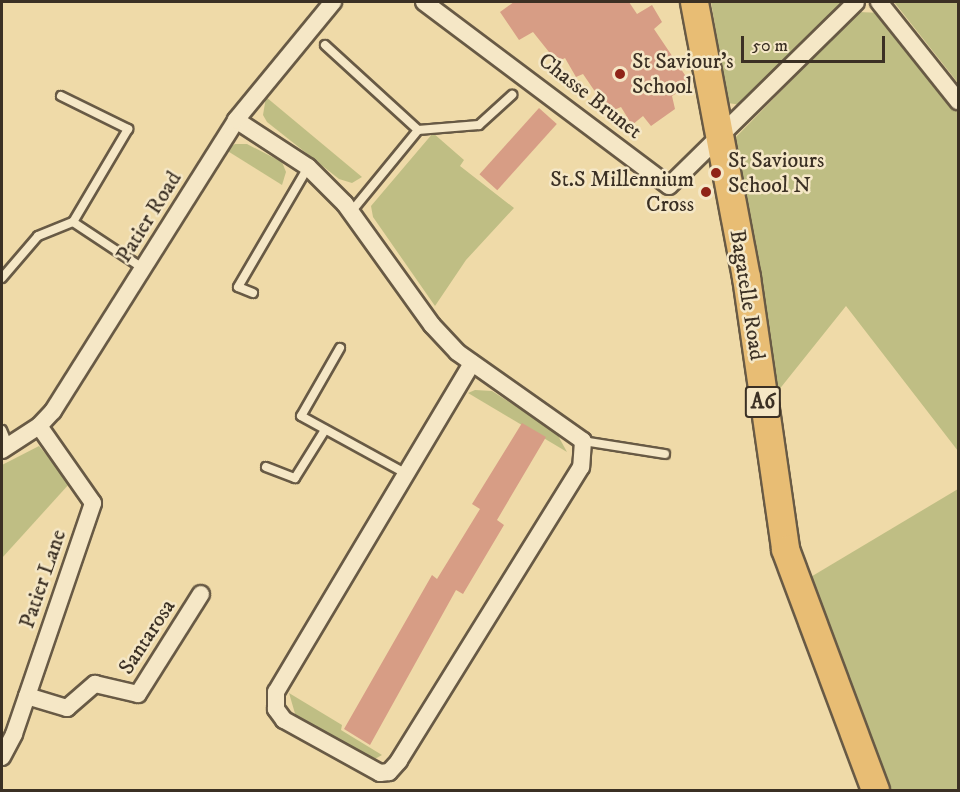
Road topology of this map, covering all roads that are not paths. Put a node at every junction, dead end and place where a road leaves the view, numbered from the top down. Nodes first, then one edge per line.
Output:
1 (333, 2) edge
2 (424, 2) edge
3 (693, 2) edge
4 (856, 2) edge
5 (879, 2) edge
6 (325, 45) dead end
7 (512, 95) dead end
8 (62, 96) dead end
9 (958, 101) edge
10 (236, 120) junction
11 (418, 130) junction
12 (719, 135) junction
13 (308, 167) junction
14 (351, 212) junction
15 (73, 222) junction
16 (144, 269) junction
17 (2, 278) edge
18 (253, 293) dead end
19 (340, 348) dead end
20 (472, 363) junction
21 (39, 426) junction
22 (325, 430) junction
23 (583, 441) junction
24 (4, 442) edge
25 (665, 454) dead end
26 (266, 467) dead end
27 (405, 473) junction
28 (201, 594) dead end
29 (27, 696) junction
30 (2, 757) edge
31 (875, 790) edge

1 - 10 street, Patier Road
2 - 12 street, Chasse Brunet
3 - 12 main road, Bagatelle Road / A6
4 - 12 street
5 - 9 street
6 - 11 lane
7 - 11 lane
8 - 15 lane
10 - 13 street
10 - 16 street, Patier Road
11 - 14 lane
12 - 31 main road, Bagatelle Road / A6
13 - 14 street
13 - 18 lane
14 - 20 street
15 - 16 lane
15 - 17 lane
16 - 21 street, Patier Road
19 - 22 lane
20 - 23 street
20 - 27 street
21 - 24 street, Patier Road
21 - 29 street, Patier Lane
22 - 26 lane
22 - 27 lane
23 - 25 lane
23 - 27 street
28 - 29 street, Santarosa
29 - 30 street, Patier Lane

